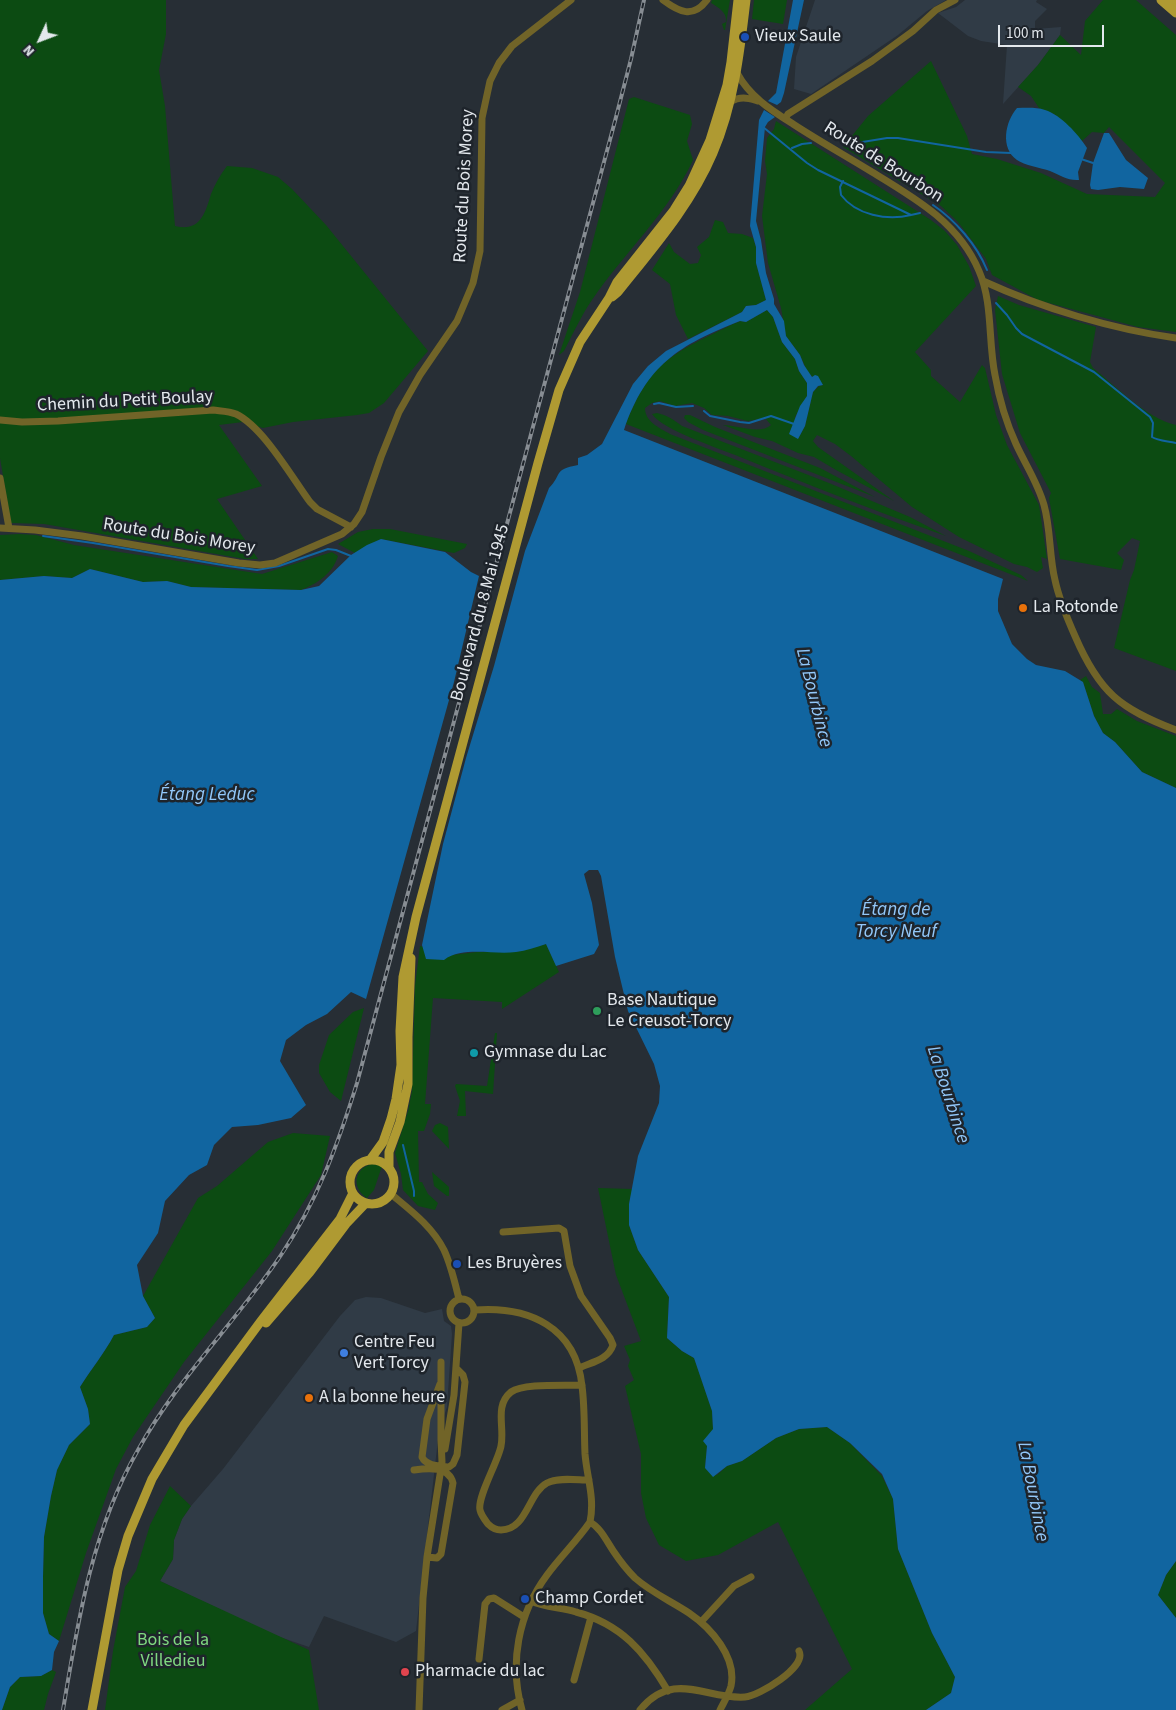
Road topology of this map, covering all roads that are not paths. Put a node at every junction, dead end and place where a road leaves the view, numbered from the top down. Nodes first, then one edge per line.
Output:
1 (571, 0) edge
2 (663, 0) edge
3 (707, 0) edge
4 (738, 0) edge
5 (746, 0) edge
6 (954, 0) edge
7 (1161, 0) edge
8 (1171, 0) edge
9 (1176, 3) edge
10 (1176, 12) edge
11 (737, 73) junction
12 (730, 102) junction
13 (763, 104) junction
14 (785, 118) junction
15 (983, 281) junction
16 (609, 298) junction
17 (1176, 338) edge
18 (0, 420) edge
19 (0, 478) edge
20 (351, 527) junction
21 (0, 528) edge
22 (9, 528) junction
23 (1176, 730) edge
24 (411, 946) junction
25 (370, 1160) junction
26 (388, 1167) junction
27 (354, 1193) junction
28 (390, 1194) junction
29 (366, 1203) junction
30 (503, 1232) dead end
31 (459, 1299) junction
32 (475, 1310) junction
33 (459, 1323) junction
34 (234, 1359) junction
35 (441, 1362) dead end
36 (456, 1368) junction
37 (579, 1368) junction
38 (441, 1381) junction
39 (582, 1385) junction
40 (442, 1462) junction
41 (414, 1470) dead end
42 (589, 1480) junction
43 (590, 1522) junction
44 (427, 1557) junction
45 (751, 1577) dead end
46 (531, 1601) junction
47 (524, 1617) junction
48 (591, 1617) junction
49 (701, 1622) junction
50 (800, 1651) dead end
51 (479, 1659) dead end
52 (574, 1680) dead end
53 (668, 1691) junction
54 (728, 1695) junction
55 (520, 1700) junction
56 (92, 1710) edge
57 (418, 1710) edge
58 (502, 1710) edge
59 (522, 1710) edge
60 (640, 1710) edge
61 (720, 1710) edge

1 - 20 street, Route du Bois Morey
2 - 3 street
4 - 16 main road, Boulevard du 8 Mai 1945
5 - 11 main road, Boulevard du 8 Mai 1945
6 - 14 street
7 - 10 main road
8 - 9 main road
11 - 12 main road, Boulevard du 8 Mai 1945
11 - 13 street, Route de Bourbon
12 - 13 street, Route de Bourbon
12 - 16 main road, Boulevard du 8 Mai 1945
13 - 14 street, Route de Bourbon
14 - 15 street, Route de Bourbon
15 - 17 street
15 - 23 street, Route de Bourbon
16 - 24 main road, Boulevard du 8 Mai 1945
18 - 20 street, Chemin du Petit Boulay
19 - 22 street
20 - 22 street, Route du Bois Morey
21 - 22 street, Route du Bois Morey
24 - 25 main road, Boulevard du 8 Mai 1945
24 - 26 main road, Boulevard du 8 Mai 1945
25 - 26 main road
25 - 27 main road
26 - 28 main road
27 - 29 main road
27 - 34 main road
28 - 29 main road
28 - 31 street
29 - 34 main road
30 - 37 street
31 - 32 street
31 - 33 street
32 - 33 street
32 - 37 street
33 - 36 street
34 - 56 main road
35 - 38 street
36 - 38 street
36 - 40 street
37 - 39 street
38 - 40 street
39 - 42 street
39 - 42 street
40 - 44 street
41 - 44 street
42 - 43 street
43 - 46 street
43 - 49 street
44 - 57 street
45 - 49 street
46 - 47 street
46 - 48 street
47 - 51 street
47 - 55 street
48 - 52 street
48 - 53 street
49 - 54 street
50 - 54 street
53 - 54 street
53 - 60 street
54 - 61 street
55 - 58 street
55 - 59 street

